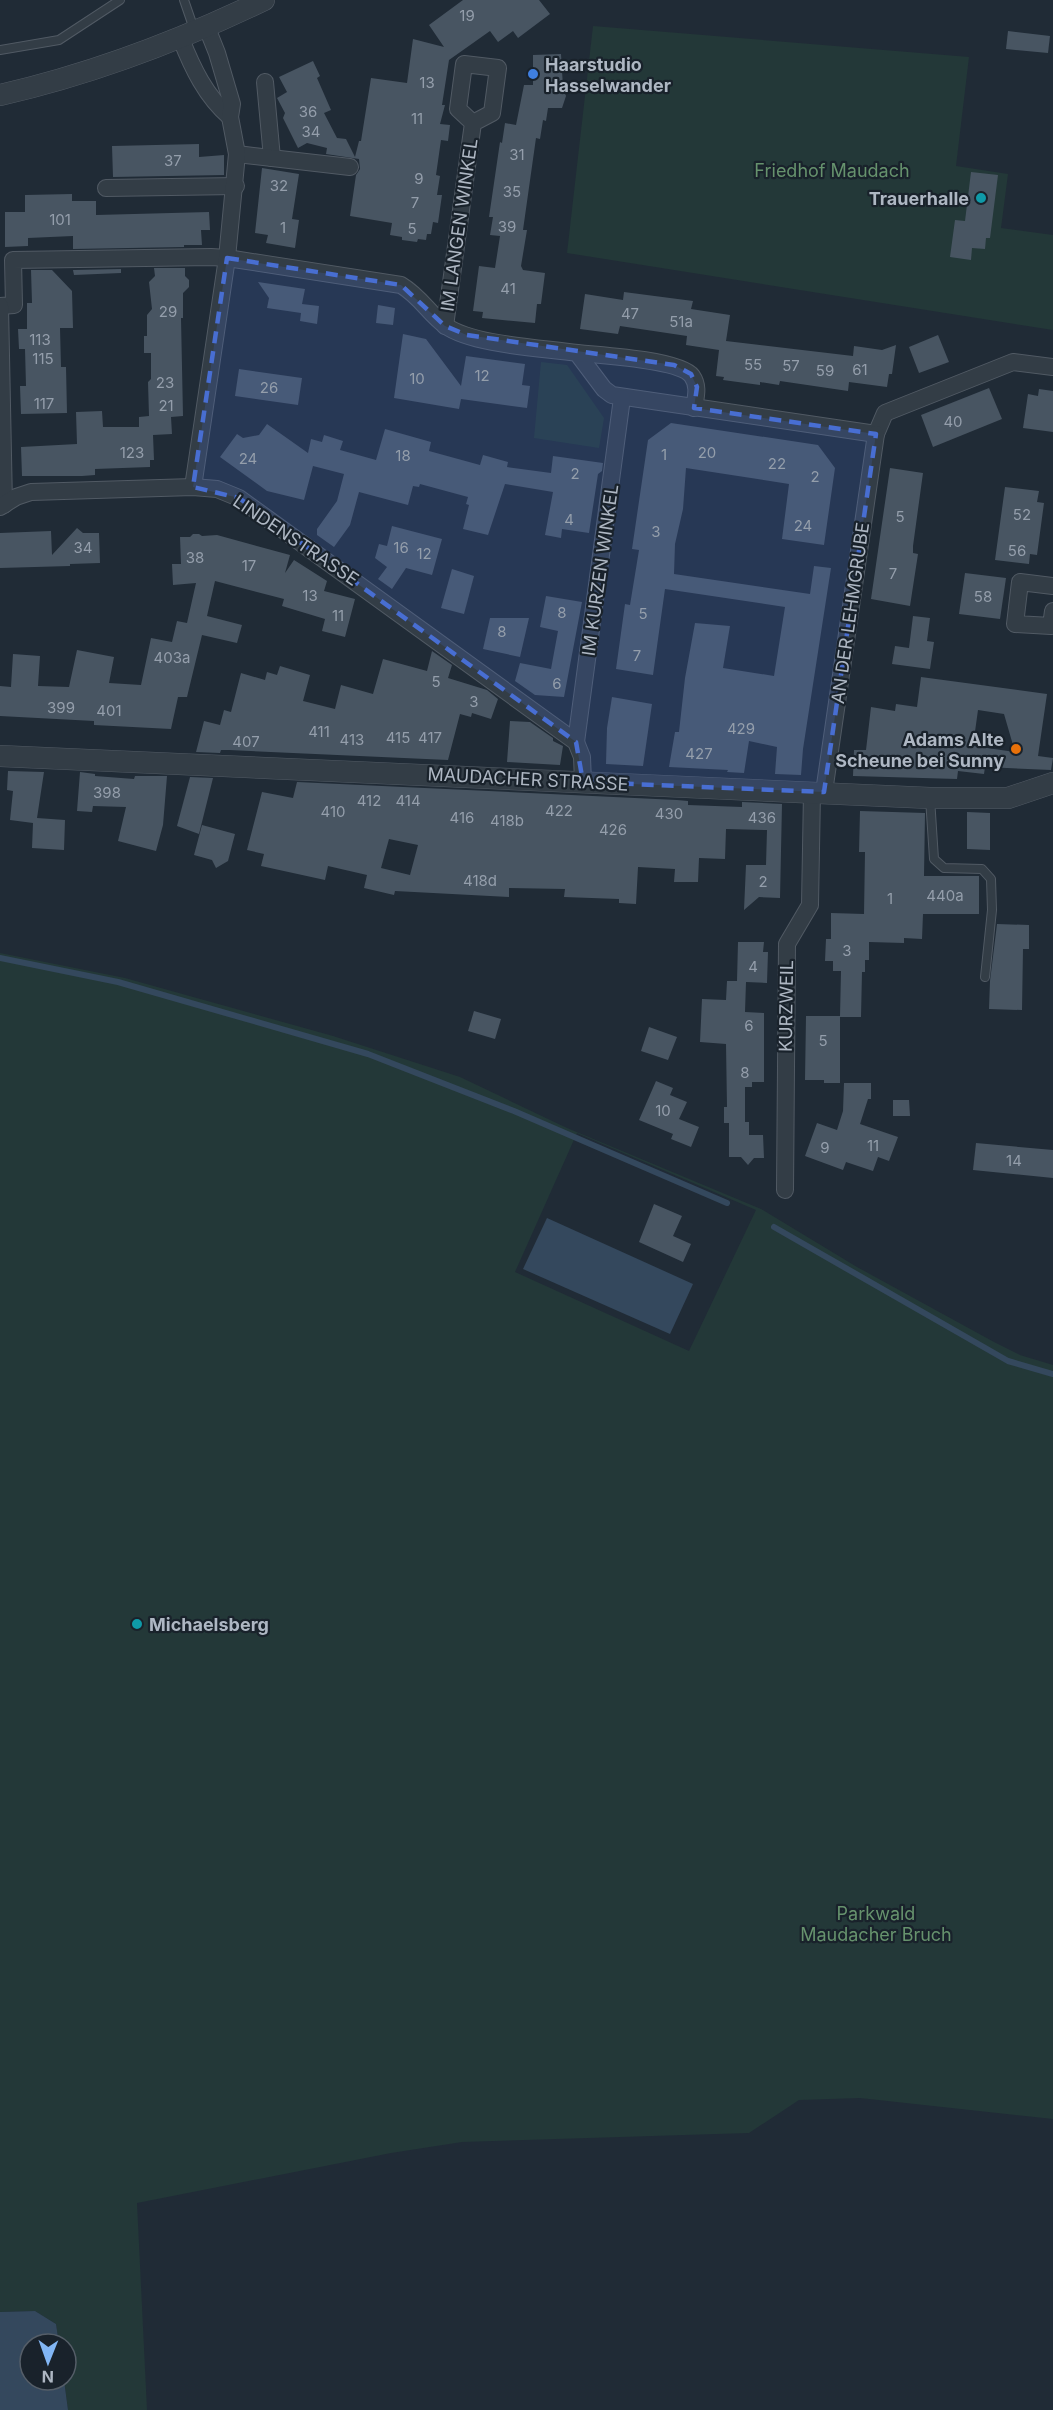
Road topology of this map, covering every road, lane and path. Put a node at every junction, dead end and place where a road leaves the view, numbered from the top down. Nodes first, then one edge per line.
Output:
1 (120, 0) edge
2 (184, 0) edge
3 (264, 0) edge
4 (194, 33) junction
5 (0, 51) edge
6 (266, 82) dead end
7 (0, 95) edge
8 (230, 117) junction
9 (473, 123) dead end
10 (237, 154) junction
11 (272, 158) junction
12 (350, 167) dead end
13 (236, 186) junction
14 (106, 188) dead end
15 (227, 258) junction
16 (7, 261) edge
17 (0, 306) edge
18 (445, 326) junction
19 (577, 353) junction
20 (1053, 367) edge
21 (622, 398) junction
22 (694, 408) junction
23 (876, 434) junction
24 (193, 487) junction
25 (2, 506) edge
26 (1053, 586) edge
27 (1053, 612) edge
28 (576, 742) junction
29 (0, 756) edge
30 (583, 782) junction
31 (1053, 783) edge
32 (818, 792) junction
33 (930, 798) junction
34 (985, 977) dead end
35 (785, 1190) dead end

1 - 5 lane
2 - 4 lane
3 - 4 street
4 - 7 street
4 - 8 street
4 - 8 street
6 - 11 street
8 - 10 street
9 - 18 street, IM LANGEN WINKEL
10 - 11 street
10 - 13 street
11 - 12 street
13 - 14 street
13 - 15 street
15 - 16 street, IM LANGEN WINKEL
15 - 18 street, IM LANGEN WINKEL
15 - 24 street
16 - 17 street
17 - 25 street
18 - 19 street, IM LANGEN WINKEL
19 - 21 street
19 - 22 street, IM LANGEN WINKEL
20 - 23 street
21 - 22 street
21 - 28 street, IM KURZEN WINKEL
22 - 23 street
23 - 32 street, AN DER LEHMGRUBE
24 - 25 street, LINDENSTRASSE
24 - 28 street, LINDENSTRASSE
26 - 27 street
28 - 30 street
29 - 30 street, MAUDACHER STRASSE
30 - 32 street, MAUDACHER STRASSE
31 - 33 street, MAUDACHER STRASSE
32 - 33 street, MAUDACHER STRASSE
32 - 35 street, KURZWEIL
33 - 34 lane

